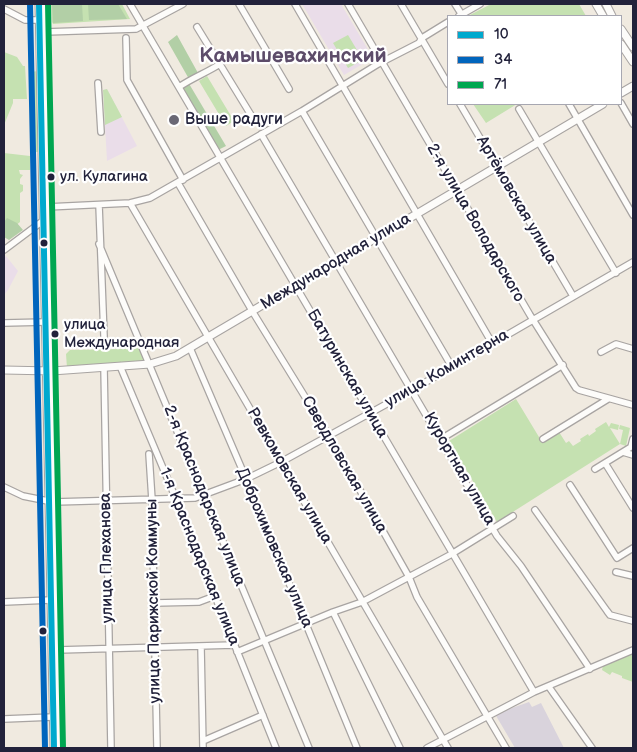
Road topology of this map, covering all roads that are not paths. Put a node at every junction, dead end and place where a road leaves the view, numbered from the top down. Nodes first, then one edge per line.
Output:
1 (39, 4) edge
2 (45, 4) edge
3 (130, 4) edge
4 (183, 4) edge
5 (239, 4) edge
6 (295, 4) edge
7 (348, 4) edge
8 (402, 4) edge
9 (455, 4) edge
10 (480, 4) edge
11 (596, 4) edge
12 (606, 5) edge
13 (4, 9) edge
14 (602, 14) edge
15 (460, 15) edge
16 (39, 20) junction
17 (447, 23) edge
18 (143, 26) junction
19 (197, 27) dead end
20 (622, 30) edge
21 (45, 32) junction
22 (126, 38) dead end
23 (422, 38) junction
24 (622, 46) edge
25 (633, 47) edge
26 (382, 62) junction
27 (633, 62) edge
28 (220, 64) junction
29 (98, 82) dead end
30 (447, 82) edge
31 (342, 84) junction
32 (633, 86) edge
33 (179, 87) junction
34 (289, 89) dead end
35 (622, 93) edge
36 (461, 105) edge
37 (570, 105) edge
38 (601, 105) edge
39 (622, 105) edge
40 (519, 109) dead end
41 (302, 111) junction
42 (251, 115) dead end
43 (578, 119) junction
44 (633, 124) edge
45 (101, 132) dead end
46 (261, 134) junction
47 (539, 142) junction
48 (221, 158) junction
49 (496, 167) junction
50 (180, 181) junction
51 (456, 191) junction
52 (130, 203) junction
53 (99, 205) junction
54 (47, 207) junction
55 (417, 214) junction
56 (633, 215) edge
57 (44, 220) junction
58 (376, 238) junction
59 (99, 244) junction
60 (4, 250) edge
61 (336, 262) junction
62 (633, 262) edge
63 (616, 273) junction
64 (296, 285) junction
65 (573, 296) junction
66 (252, 311) junction
67 (533, 320) junction
68 (46, 322) junction
69 (4, 323) edge
70 (104, 336) dead end
71 (208, 337) junction
72 (492, 343) junction
73 (190, 348) junction
74 (633, 349) edge
75 (600, 352) dead end
76 (150, 364) junction
77 (120, 366) junction
78 (563, 366) junction
79 (104, 367) junction
80 (452, 367) junction
81 (4, 370) edge
82 (49, 371) junction
83 (412, 390) junction
84 (608, 399) junction
85 (633, 406) edge
86 (369, 413) junction
87 (329, 436) junction
88 (441, 439) junction
89 (542, 439) dead end
90 (633, 439) edge
91 (631, 447) junction
92 (623, 452) junction
93 (149, 454) dead end
94 (631, 454) edge
95 (281, 462) junction
96 (605, 463) junction
97 (595, 469) dead end
98 (246, 479) junction
99 (570, 485) dead end
100 (4, 487) edge
101 (204, 496) junction
102 (176, 499) junction
103 (152, 500) junction
104 (106, 501) junction
105 (51, 502) junction
106 (633, 508) edge
107 (534, 510) dead end
108 (513, 516) dead end
109 (494, 529) junction
110 (633, 548) edge
111 (452, 554) junction
112 (616, 572) dead end
113 (633, 576) edge
114 (409, 577) junction
115 (215, 596) junction
116 (50, 600) junction
117 (4, 602) edge
118 (154, 602) junction
119 (362, 602) junction
120 (333, 612) junction
121 (633, 621) edge
122 (306, 624) junction
123 (264, 641) junction
124 (234, 645) junction
125 (201, 647) junction
126 (110, 649) junction
127 (155, 649) junction
128 (58, 650) junction
129 (633, 650) edge
130 (238, 652) junction
131 (590, 669) junction
132 (549, 686) junction
133 (534, 692) junction
134 (262, 715) junction
135 (488, 717) junction
136 (53, 718) junction
137 (4, 719) edge
138 (444, 740) junction
139 (203, 741) junction
140 (54, 748) edge
141 (60, 748) edge
142 (111, 748) edge
143 (157, 748) edge
144 (203, 748) edge
145 (276, 748) edge
146 (309, 748) edge
147 (357, 748) edge
148 (400, 748) edge
149 (427, 748) edge
150 (448, 748) edge
151 (506, 748) edge
152 (592, 748) edge

1 - 16 main road
2 - 21 main road
3 - 18 street, Батуринская улица
4 - 18 street
5 - 34 street
6 - 31 street
7 - 26 street, 2-я улица Володарского
8 - 23 street
9 - 15 street
10 - 15 street
11 - 14 main road
12 - 14 main road
13 - 16 street
16 - 54 main road
17 - 23 street
18 - 21 street
18 - 33 street, Батуринская улица
19 - 28 street
20 - 25 main road
21 - 54 main road
22 - 50 street, Свердловская улица
23 - 26 street
23 - 30 street
24 - 27 main road
26 - 31 street
26 - 51 street, 2-я улица Володарского
28 - 33 street
28 - 42 street
29 - 45 street
31 - 41 street
31 - 55 street
32 - 35 main road
33 - 48 street, Батуринская улица
36 - 49 street, Артёмовская улица
37 - 43 street
38 - 43 main road, Международная улица
39 - 44 street
40 - 47 street
41 - 46 street
41 - 58 street
43 - 47 main road, Международная улица
43 - 56 street
46 - 48 street
46 - 61 street, Курортная улица
47 - 49 main road, Международная улица
47 - 63 street
48 - 50 street
48 - 64 street, Батуринская улица
49 - 51 main road, Международная улица
49 - 65 street, Артёмовская улица
50 - 52 street
50 - 66 street, Свердловская улица
51 - 55 main road, Международная улица
51 - 67 street, 2-я улица Володарского
52 - 53 street
52 - 71 street, Ревкомовская улица
53 - 54 street
53 - 59 street
54 - 57 main road
54 - 82 main road
55 - 58 main road, Международная улица
55 - 72 street
57 - 60 street
57 - 68 main road
58 - 61 main road, Международная улица
58 - 80 street
59 - 70 street
59 - 76 street, 2-я Краснодарская улица
61 - 64 main road, Международная улица
61 - 83 street, Курортная улица
62 - 63 street, улица Коминтерна
63 - 65 street, улица Коминтерна
64 - 66 main road, Международная улица
64 - 86 street, Батуринская улица
65 - 67 street, улица Коминтерна
66 - 71 main road, Международная улица
66 - 87 street, Свердловская улица
67 - 72 street, улица Коминтерна
67 - 78 street, 2-я улица Володарского
68 - 69 street
68 - 82 main road
71 - 73 main road, Международная улица
71 - 95 street, Ревкомовская улица
72 - 80 street, улица Коминтерна
73 - 76 main road, Международная улица
73 - 98 street, Доброхимовская улица
74 - 75 street
76 - 77 main road, Международная улица
76 - 101 street, 2-я Краснодарская улица
77 - 79 main road, Международная улица
77 - 102 street, 1-я Краснодарская улица
78 - 84 street, 2-я улица Володарского
78 - 88 street
79 - 82 main road, Международная улица
79 - 104 street, улица Плеханова
80 - 83 street, улица Коминтерна
81 - 82 main road, Международная улица
82 - 105 main road
83 - 86 street, улица Коминтерна
83 - 88 street, Курортная улица
84 - 85 street, 2-я улица Володарского
84 - 89 street
86 - 87 street, улица Коминтерна
86 - 111 street, Батуринская улица
87 - 95 street, улица Коминтерна
87 - 114 street, Свердловская улица
88 - 109 street, Курортная улица
90 - 91 street
91 - 92 street
91 - 94 street
92 - 94 street
92 - 96 street
93 - 103 street, улица Парижской Коммуны
95 - 98 street, улица Коминтерна
95 - 119 street, Ревкомовская улица
96 - 97 street
96 - 106 street
98 - 101 street, улица Коминтерна
98 - 122 street, Доброхимовская улица
99 - 110 street
100 - 105 street, улица Коминтерна
101 - 102 street, улица Коминтерна
101 - 123 street, 2-я Краснодарская улица
102 - 103 street, улица Коминтерна
102 - 115 street, 1-я Краснодарская улица
103 - 104 street, улица Коминтерна
103 - 118 street, улица Парижской Коммуны
104 - 105 street, улица Коминтерна
104 - 126 street, улица Плеханова
105 - 116 main road
105 - 128 main road
107 - 121 street
108 - 109 street
109 - 111 street
109 - 131 street, Курортная улица
111 - 114 street
111 - 133 street, Батуринская улица
112 - 113 street
114 - 119 street
114 - 135 street, Свердловская улица
115 - 118 street
115 - 124 street, 1-я Краснодарская улица
116 - 117 street
116 - 136 main road
118 - 127 street, улица Парижской Коммуны
119 - 120 street
119 - 138 street, Ревкомовская улица
120 - 122 street
120 - 148 street
122 - 123 street
122 - 147 street, Доброхимовская улица
123 - 130 street
123 - 146 street, 2-я Краснодарская улица
124 - 125 street
124 - 130 street, 1-я Краснодарская улица
125 - 127 street
125 - 139 street
126 - 127 street
126 - 128 street
126 - 142 street, улица Плеханова
127 - 143 street, улица Парижской Коммуны
128 - 141 main road
129 - 131 street
130 - 134 street, 1-я Краснодарская улица
131 - 132 street
132 - 133 street
132 - 152 street
133 - 135 street
134 - 139 street
134 - 145 street, 1-я Краснодарская улица
135 - 138 street
135 - 151 street, Свердловская улица
136 - 137 street
136 - 140 main road
138 - 149 street
138 - 150 street, Ревкомовская улица
139 - 144 street

